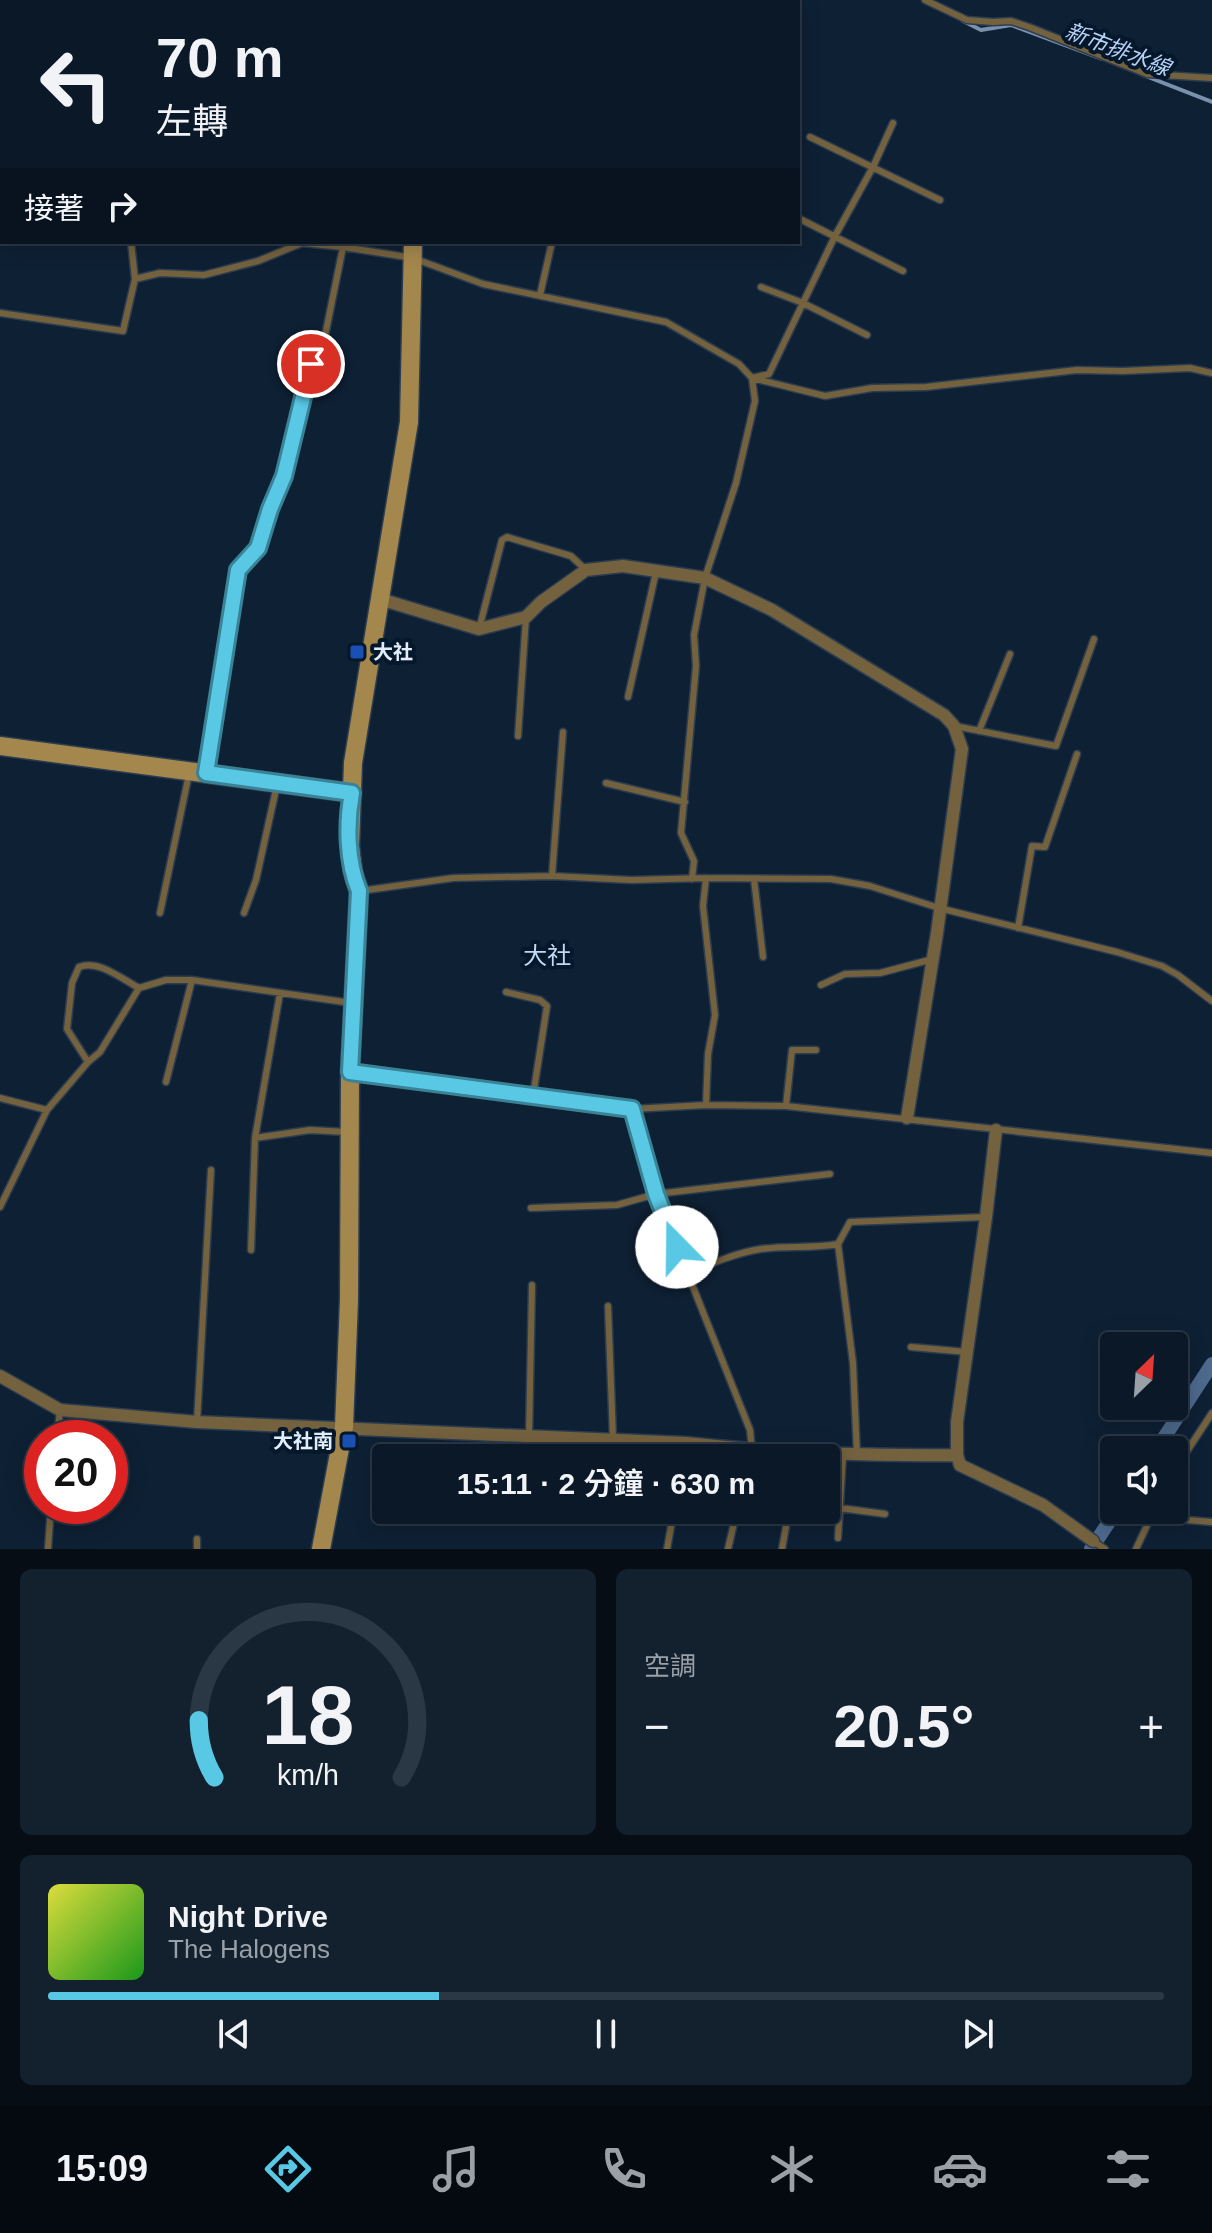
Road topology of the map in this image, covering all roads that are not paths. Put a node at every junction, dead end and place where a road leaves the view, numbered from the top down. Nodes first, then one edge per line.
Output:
1 (925, 0) edge
2 (1212, 78) edge
3 (893, 123) dead end
4 (810, 137) dead end
5 (873, 167) junction
6 (940, 200) dead end
7 (800, 219) edge
8 (835, 236) junction
9 (131, 244) edge
10 (300, 244) edge
11 (312, 244) edge
12 (552, 244) edge
13 (343, 247) junction
14 (413, 250) edge
15 (903, 271) dead end
16 (135, 279) junction
17 (761, 287) dead end
18 (540, 295) junction
19 (803, 303) junction
20 (0, 313) edge
21 (867, 335) dead end
22 (1212, 373) edge
23 (752, 378) junction
24 (586, 570) junction
25 (656, 572) junction
26 (705, 578) junction
27 (380, 599) junction
28 (526, 617) junction
29 (479, 629) junction
30 (1094, 639) dead end
31 (1010, 654) dead end
32 (628, 697) dead end
33 (954, 726) junction
34 (979, 731) junction
35 (563, 732) dead end
36 (518, 736) dead end
37 (0, 746) edge
38 (1077, 754) dead end
39 (198, 772) junction
40 (606, 783) dead end
41 (277, 784) junction
42 (352, 793) junction
43 (685, 802) junction
44 (552, 876) junction
45 (706, 878) junction
46 (692, 879) junction
47 (754, 879) junction
48 (359, 891) junction
49 (939, 908) junction
50 (160, 913) dead end
51 (244, 913) dead end
52 (1018, 928) junction
53 (763, 957) dead end
54 (933, 959) junction
55 (192, 980) junction
56 (821, 985) dead end
57 (139, 988) junction
58 (506, 992) dead end
59 (280, 993) junction
60 (1212, 1001) edge
61 (352, 1003) junction
62 (816, 1050) dead end
63 (88, 1062) junction
64 (350, 1072) junction
65 (166, 1082) dead end
66 (533, 1096) junction
67 (0, 1098) edge
68 (706, 1105) junction
69 (786, 1106) junction
70 (632, 1109) junction
71 (47, 1110) junction
72 (907, 1118) junction
73 (996, 1130) junction
74 (348, 1132) junction
75 (255, 1138) junction
76 (1212, 1153) edge
77 (211, 1170) dead end
78 (830, 1174) dead end
79 (656, 1194) junction
80 (0, 1207) edge
81 (531, 1208) dead end
82 (986, 1217) junction
83 (838, 1244) junction
84 (251, 1250) dead end
85 (687, 1273) junction
86 (532, 1285) dead end
87 (608, 1306) dead end
88 (911, 1347) dead end
89 (967, 1352) junction
90 (0, 1376) edge
91 (60, 1410) junction
92 (1212, 1413) edge
93 (59, 1420) edge
94 (197, 1422) junction
95 (344, 1427) junction
96 (529, 1437) junction
97 (613, 1441) junction
98 (686, 1443) joint
99 (692, 1444) edge
100 (751, 1444) edge
101 (1188, 1450) edge
102 (843, 1455) joint
103 (957, 1455) junction
104 (857, 1456) junction
105 (840, 1508) joint
106 (885, 1514) dead end
107 (1188, 1518) edge
108 (1212, 1522) edge
109 (50, 1524) edge
110 (671, 1524) edge
111 (734, 1524) edge
112 (786, 1524) edge
113 (839, 1524) edge
114 (1148, 1524) edge
115 (838, 1538) dead end
116 (197, 1539) dead end
117 (1093, 1541) joint
118 (48, 1549) edge
119 (197, 1549) edge
120 (321, 1549) edge
121 (667, 1549) edge
122 (728, 1549) edge
123 (782, 1549) edge
124 (1105, 1549) edge
125 (1136, 1549) edge

1 - 2 lane
3 - 5 lane
4 - 5 lane
5 - 6 lane
5 - 8 lane
7 - 8 lane
8 - 15 lane
8 - 19 lane
9 - 16 lane
10 - 16 lane
11 - 13 lane
12 - 18 lane
13 - 14 lane
13 - 39 lane
14 - 18 lane
14 - 27 street
16 - 20 lane
17 - 19 lane
18 - 23 lane
19 - 21 lane
19 - 23 lane
22 - 23 lane
23 - 26 lane
24 - 25 street
24 - 28 street
24 - 29 lane
25 - 26 street
25 - 32 lane
26 - 33 street
26 - 43 lane
27 - 29 street
27 - 42 street
28 - 29 street
28 - 36 lane
30 - 34 lane
31 - 34 lane
33 - 34 lane
33 - 49 street
35 - 44 lane
37 - 39 street
38 - 52 lane
39 - 41 street
39 - 50 lane
40 - 43 lane
41 - 42 street
41 - 51 lane
42 - 48 street
43 - 46 lane
44 - 46 lane
44 - 48 lane
45 - 46 lane
45 - 47 lane
45 - 68 lane
47 - 49 lane
47 - 53 lane
48 - 61 street
49 - 52 lane
49 - 54 street
52 - 60 lane
54 - 56 lane
54 - 72 street
55 - 57 lane
55 - 59 lane
55 - 65 lane
57 - 63 lane
57 - 63 lane
58 - 66 lane
59 - 61 lane
59 - 75 lane
61 - 64 street
62 - 69 lane
63 - 71 lane
64 - 66 lane
64 - 74 street
66 - 70 lane
67 - 71 lane
68 - 69 lane
68 - 70 lane
69 - 72 lane
70 - 79 lane
71 - 80 lane
72 - 73 lane
73 - 76 lane
73 - 82 street
74 - 75 lane
74 - 95 street
75 - 84 lane
77 - 94 lane
78 - 79 lane
79 - 81 lane
79 - 85 lane
82 - 83 lane
82 - 89 street
83 - 85 lane
83 - 104 lane
85 - 100 lane
86 - 96 lane
87 - 97 lane
88 - 89 lane
89 - 103 street
90 - 91 street
91 - 93 lane
91 - 94 street
92 - 101 lane
94 - 95 street
95 - 96 street
95 - 120 street
96 - 97 street
97 - 98 street
98 - 99 street
102 - 104 street
102 - 105 lane
103 - 104 street
103 - 117 street
105 - 106 lane
107 - 108 lane
109 - 118 lane
110 - 121 lane
111 - 122 lane
112 - 123 lane
113 - 115 lane
114 - 125 lane
116 - 119 lane
117 - 124 lane

